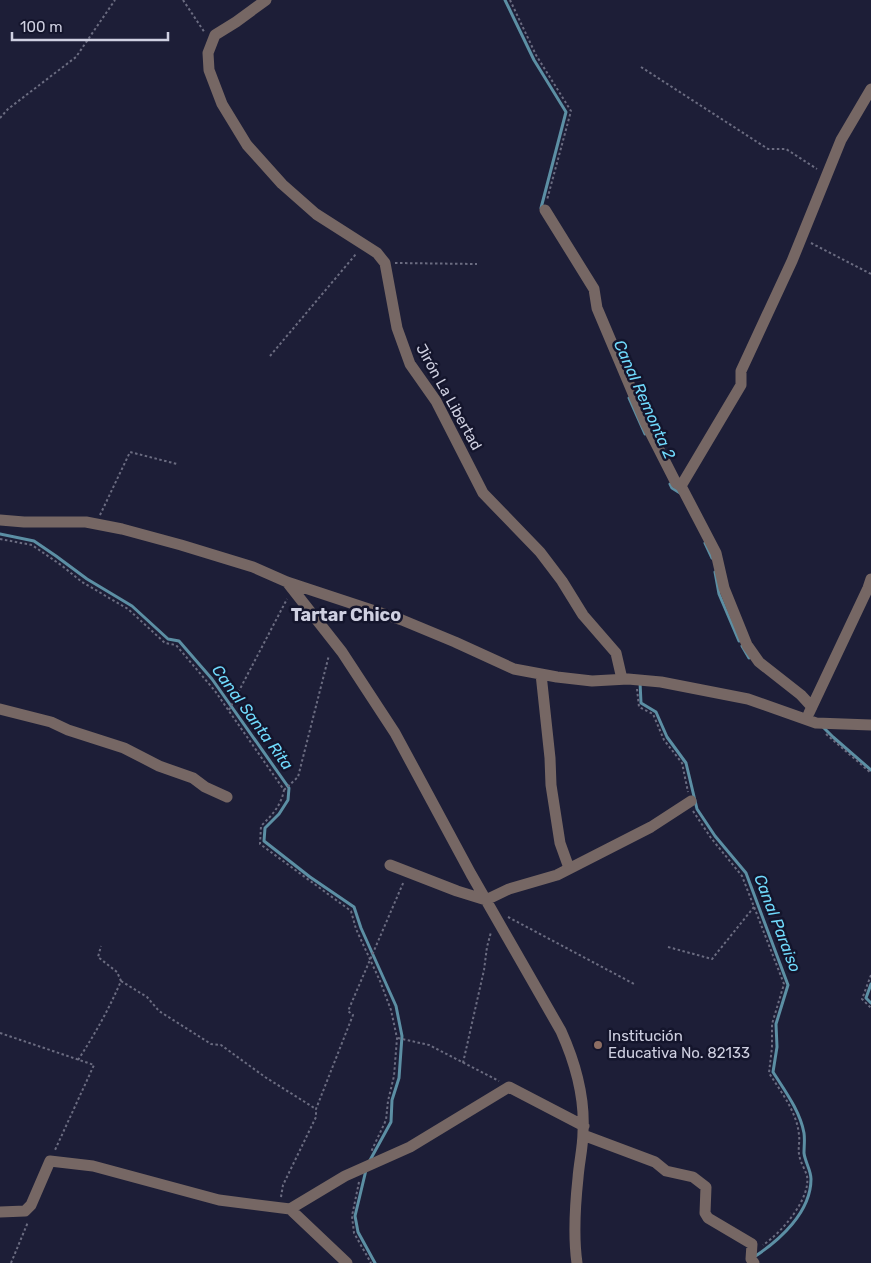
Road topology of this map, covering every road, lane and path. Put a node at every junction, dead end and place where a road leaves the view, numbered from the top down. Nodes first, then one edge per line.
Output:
1 (115, 0) edge
2 (183, 0) edge
3 (266, 0) edge
4 (510, 0) edge
5 (212, 43) junction
6 (641, 67) dead end
7 (871, 89) edge
8 (0, 118) edge
9 (826, 175) junction
10 (545, 210) joint
11 (801, 238) junction
12 (364, 244) junction
13 (385, 263) junction
14 (476, 264) dead end
15 (871, 274) edge
16 (270, 356) dead end
17 (177, 464) dead end
18 (681, 486) junction
19 (0, 520) edge
20 (96, 524) junction
21 (0, 539) edge
22 (871, 578) edge
23 (289, 585) junction
24 (333, 641) junction
25 (541, 674) junction
26 (622, 679) junction
27 (636, 679) junction
28 (812, 707) junction
29 (0, 709) edge
30 (229, 710) junction
31 (811, 721) junction
32 (871, 725) edge
33 (871, 774) edge
34 (284, 790) junction
35 (227, 797) dead end
36 (691, 801) junction
37 (390, 865) dead end
38 (569, 868) junction
39 (408, 872) junction
40 (486, 900) junction
41 (754, 906) junction
42 (495, 916) junction
43 (101, 946) dead end
44 (668, 947) dead end
45 (370, 958) junction
46 (871, 975) edge
47 (121, 981) junction
48 (636, 985) dead end
49 (871, 1008) edge
50 (0, 1033) edge
51 (398, 1038) junction
52 (78, 1060) junction
53 (463, 1063) junction
54 (510, 1087) junction
55 (316, 1109) junction
56 (583, 1130) junction
57 (370, 1152) dead end
58 (50, 1161) junction
59 (362, 1168) junction
60 (28, 1208) junction
61 (285, 1209) junction
62 (0, 1212) edge
63 (753, 1258) edge
64 (11, 1263) edge
65 (347, 1263) edge
66 (371, 1263) edge
67 (577, 1263) edge

1 - 8 path
2 - 5 path
3 - 5 street
4 - 10 path
5 - 12 street
6 - 9 path
7 - 9 street
9 - 11 street
10 - 18 street
11 - 15 path
11 - 18 street
12 - 13 street
12 - 16 path
13 - 14 path
13 - 26 street, Jirón La Libertad
17 - 20 path
18 - 28 street
19 - 20 street
20 - 23 street
21 - 30 path
22 - 28 street
23 - 24 street
23 - 25 street
23 - 30 path
24 - 34 path
24 - 40 street
25 - 26 street
25 - 38 street
26 - 27 street
27 - 31 street
27 - 36 path
28 - 31 street
29 - 35 street
30 - 34 path
31 - 32 street
31 - 33 path
34 - 45 path
36 - 38 street
36 - 41 path
37 - 39 street
38 - 40 street
39 - 40 street
39 - 45 path
40 - 42 street
41 - 44 path
41 - 63 path
42 - 48 path
42 - 53 path
42 - 56 street
43 - 47 path
45 - 51 path
45 - 55 path
46 - 49 path
47 - 52 path
47 - 55 path
50 - 52 path
51 - 53 path
51 - 57 path
52 - 58 path
53 - 54 path
54 - 56 street
54 - 59 street
55 - 61 path
56 - 63 street
56 - 67 street
58 - 60 street
58 - 61 street
59 - 61 street
59 - 66 path
60 - 62 street
60 - 64 path
61 - 65 street

